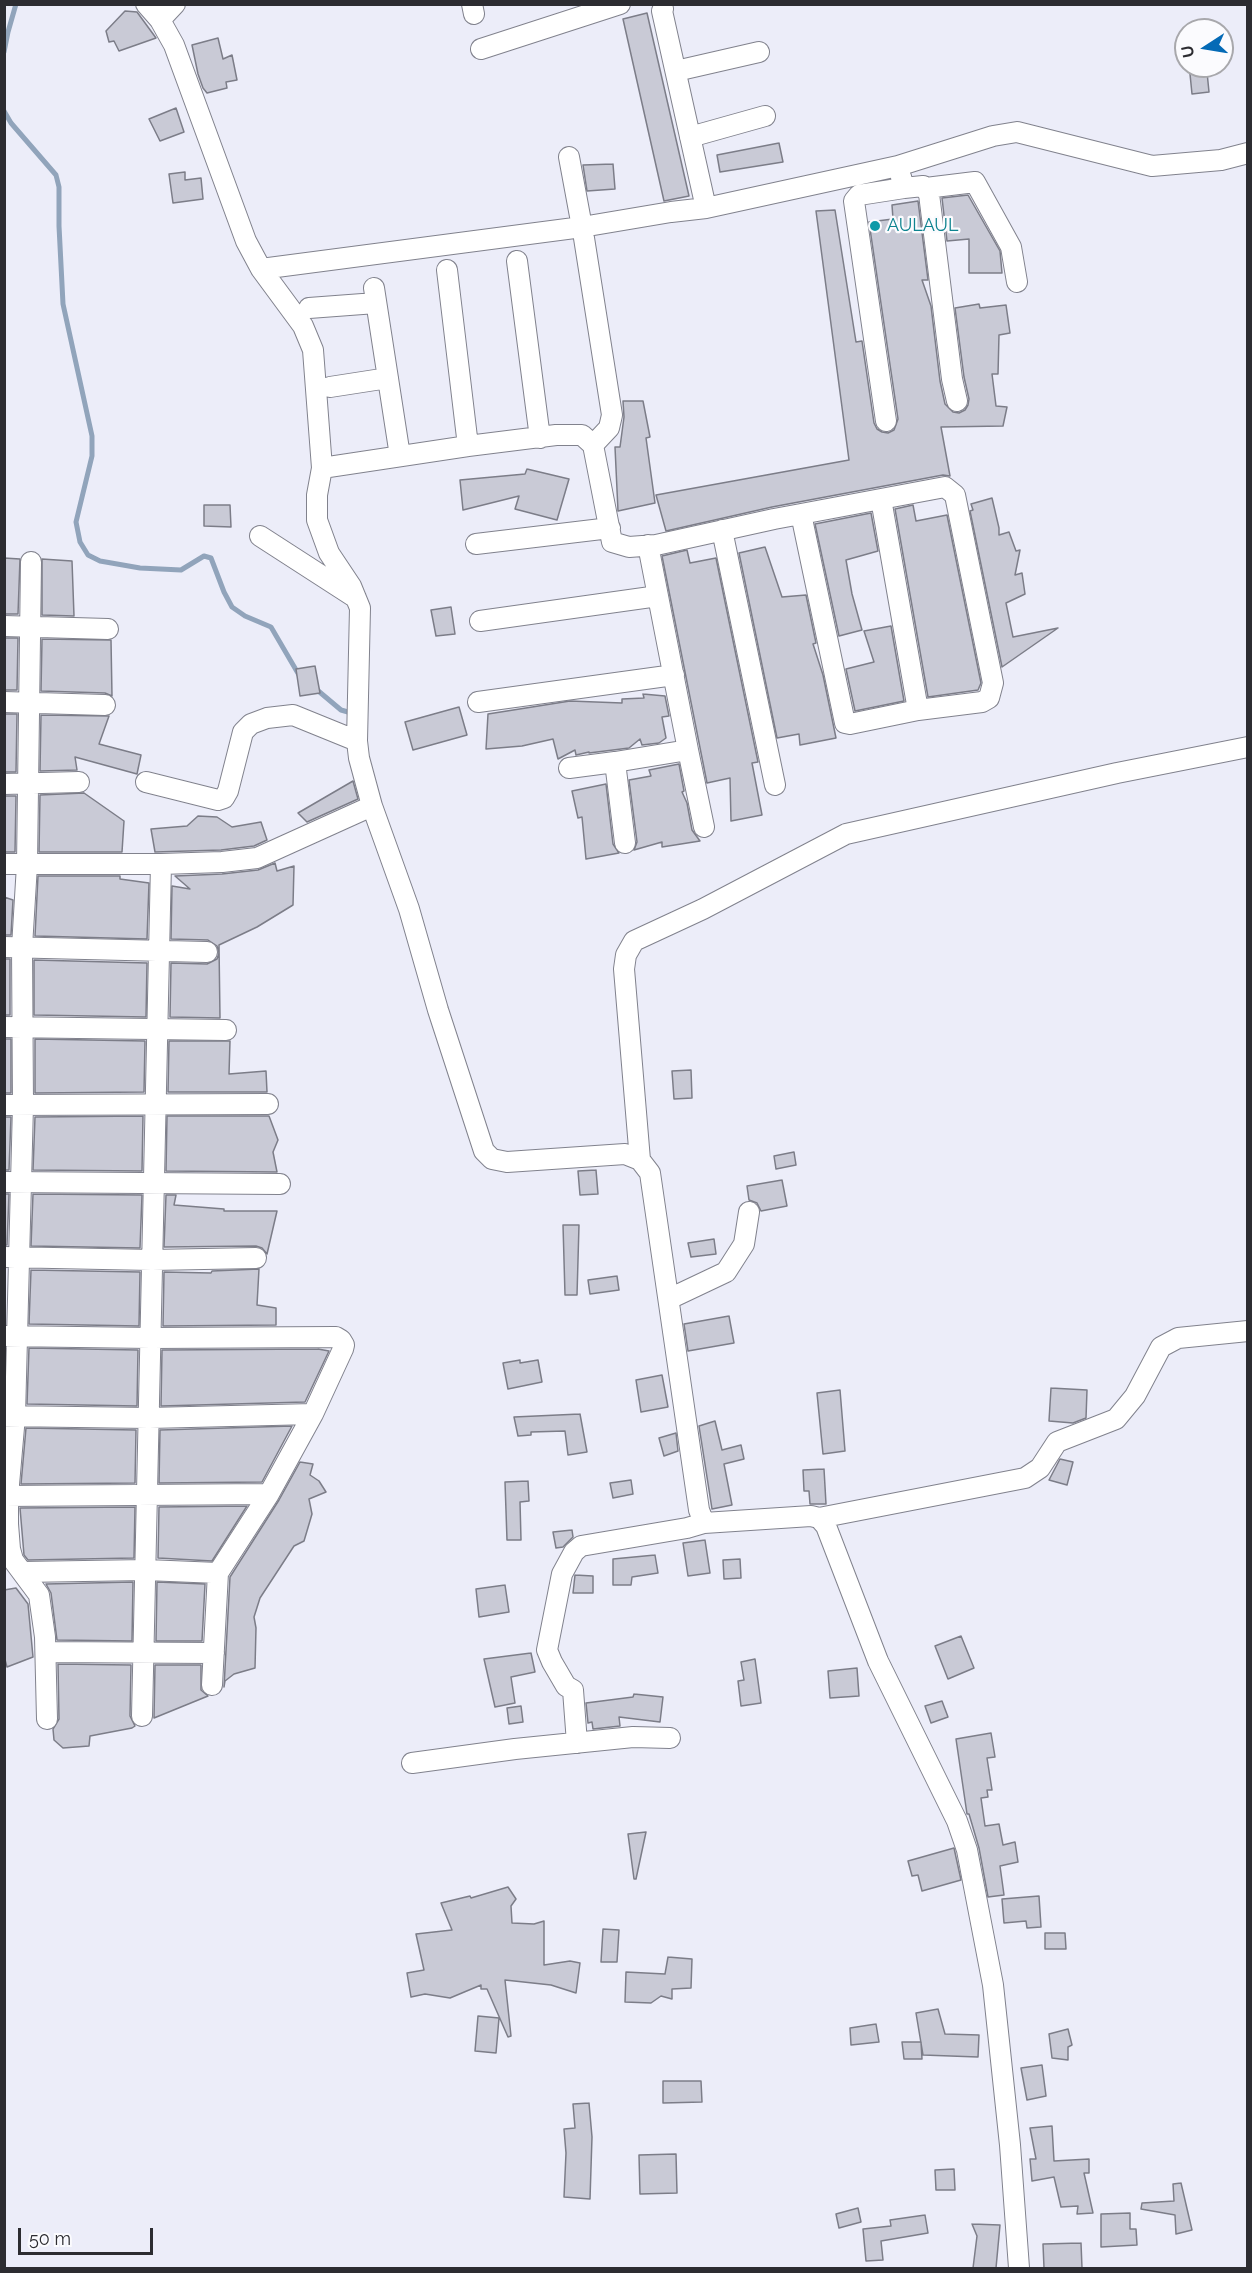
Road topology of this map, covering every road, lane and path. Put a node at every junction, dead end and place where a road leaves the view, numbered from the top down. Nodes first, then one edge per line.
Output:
1 (146, 4) edge
2 (175, 4) edge
3 (620, 4) edge
4 (668, 6) edge
5 (160, 20) junction
6 (481, 49) dead end
7 (759, 52) dead end
8 (676, 71) junction
9 (765, 116) dead end
10 (690, 137) junction
11 (1248, 153) edge
12 (569, 157) dead end
13 (898, 166) junction
14 (904, 188) junction
15 (926, 188) junction
16 (706, 208) junction
17 (583, 233) junction
18 (517, 261) dead end
19 (261, 269) junction
20 (447, 270) dead end
21 (1017, 282) dead end
22 (309, 308) dead end
23 (388, 378) junction
24 (330, 387) dead end
25 (957, 401) dead end
26 (886, 421) dead end
27 (540, 438) junction
28 (593, 445) junction
29 (468, 446) junction
30 (400, 456) junction
31 (322, 468) junction
32 (881, 499) junction
33 (801, 514) junction
34 (610, 528) junction
35 (722, 530) junction
36 (260, 536) dead end
37 (476, 544) dead end
38 (648, 545) junction
39 (31, 562) dead end
40 (658, 596) junction
41 (356, 599) junction
42 (480, 621) dead end
43 (4, 626) edge
44 (30, 628) junction
45 (108, 629) dead end
46 (674, 675) junction
47 (4, 702) edge
48 (478, 702) dead end
49 (29, 704) junction
50 (105, 705) dead end
51 (918, 710) junction
52 (357, 741) junction
53 (1248, 747) edge
54 (688, 750) junction
55 (615, 762) junction
56 (569, 768) dead end
57 (78, 782) dead end
58 (146, 782) dead end
59 (28, 783) junction
60 (4, 784) edge
61 (775, 785) dead end
62 (372, 806) junction
63 (704, 827) dead end
64 (626, 843) dead end
65 (4, 864) edge
66 (161, 864) junction
67 (27, 865) junction
68 (14, 947) edge
69 (159, 951) junction
70 (207, 952) dead end
71 (14, 1027) edge
72 (158, 1028) junction
73 (226, 1030) dead end
74 (156, 1104) junction
75 (268, 1104) dead end
76 (14, 1105) edge
77 (640, 1160) junction
78 (12, 1182) edge
79 (154, 1182) junction
80 (280, 1184) dead end
81 (749, 1212) dead end
82 (12, 1257) edge
83 (256, 1258) dead end
84 (152, 1260) junction
85 (669, 1299) junction
86 (1248, 1331) edge
87 (11, 1336) edge
88 (151, 1338) junction
89 (313, 1414) junction
90 (10, 1416) edge
91 (149, 1418) junction
92 (148, 1494) junction
93 (269, 1494) junction
94 (6, 1496) edge
95 (819, 1518) junction
96 (704, 1523) junction
97 (146, 1570) junction
98 (22, 1572) junction
99 (218, 1573) junction
100 (46, 1652) junction
101 (145, 1653) junction
102 (214, 1653) junction
103 (212, 1685) dead end
104 (142, 1716) dead end
105 (47, 1719) dead end
106 (670, 1738) dead end
107 (577, 1743) junction
108 (412, 1763) dead end
109 (1019, 2268) edge

1 - 5 street
2 - 5 street
3 - 6 street
4 - 8 street
5 - 19 street
7 - 8 street
8 - 10 street
9 - 10 street
10 - 16 street
11 - 13 street
12 - 17 street
13 - 14 street
13 - 16 street
14 - 15 street
14 - 26 street
15 - 21 street
15 - 25 street
16 - 17 street
17 - 19 street
17 - 28 street
18 - 27 street
19 - 31 street
20 - 29 street
22 - 23 street
23 - 24 street
23 - 30 street
27 - 28 street
27 - 29 street
28 - 34 street
29 - 30 street
30 - 31 street
31 - 41 street
32 - 33 street
32 - 51 street
32 - 51 street
33 - 35 street
33 - 51 street
34 - 37 street
34 - 38 street
35 - 38 street
35 - 61 street
36 - 41 street
38 - 40 street
39 - 44 street
40 - 42 street
40 - 46 street
41 - 52 street
43 - 44 street
44 - 45 street
44 - 49 street
46 - 48 street
46 - 54 street
47 - 49 street
49 - 50 street
49 - 59 street
52 - 58 street
52 - 62 street
53 - 77 street
54 - 55 street
54 - 63 street
55 - 56 street
55 - 64 street
57 - 59 street
59 - 60 street
59 - 67 street
62 - 66 street
62 - 77 street
65 - 67 street
66 - 67 street
66 - 69 street
67 - 68 street
68 - 69 street
68 - 71 street
69 - 70 street
69 - 72 street
71 - 72 street
71 - 76 street
72 - 73 street
72 - 74 street
74 - 75 street
74 - 76 street
74 - 79 street
76 - 78 street
77 - 85 street
78 - 79 street
78 - 82 street
79 - 80 street
79 - 84 street
81 - 85 street
82 - 84 street
82 - 87 street
83 - 84 street
84 - 88 street
85 - 96 street
86 - 95 street
87 - 88 street
87 - 90 street
88 - 89 street
88 - 91 street
89 - 91 street
89 - 93 street
90 - 91 street
90 - 94 street
91 - 92 street
92 - 93 street
92 - 94 street
92 - 97 street
93 - 99 street
94 - 98 street
95 - 96 street
95 - 109 street
96 - 107 street
97 - 98 street
97 - 99 street
97 - 101 street
98 - 100 street
99 - 102 street
100 - 101 street
100 - 105 street
101 - 102 street
101 - 104 street
102 - 103 street
106 - 107 street
107 - 108 street

